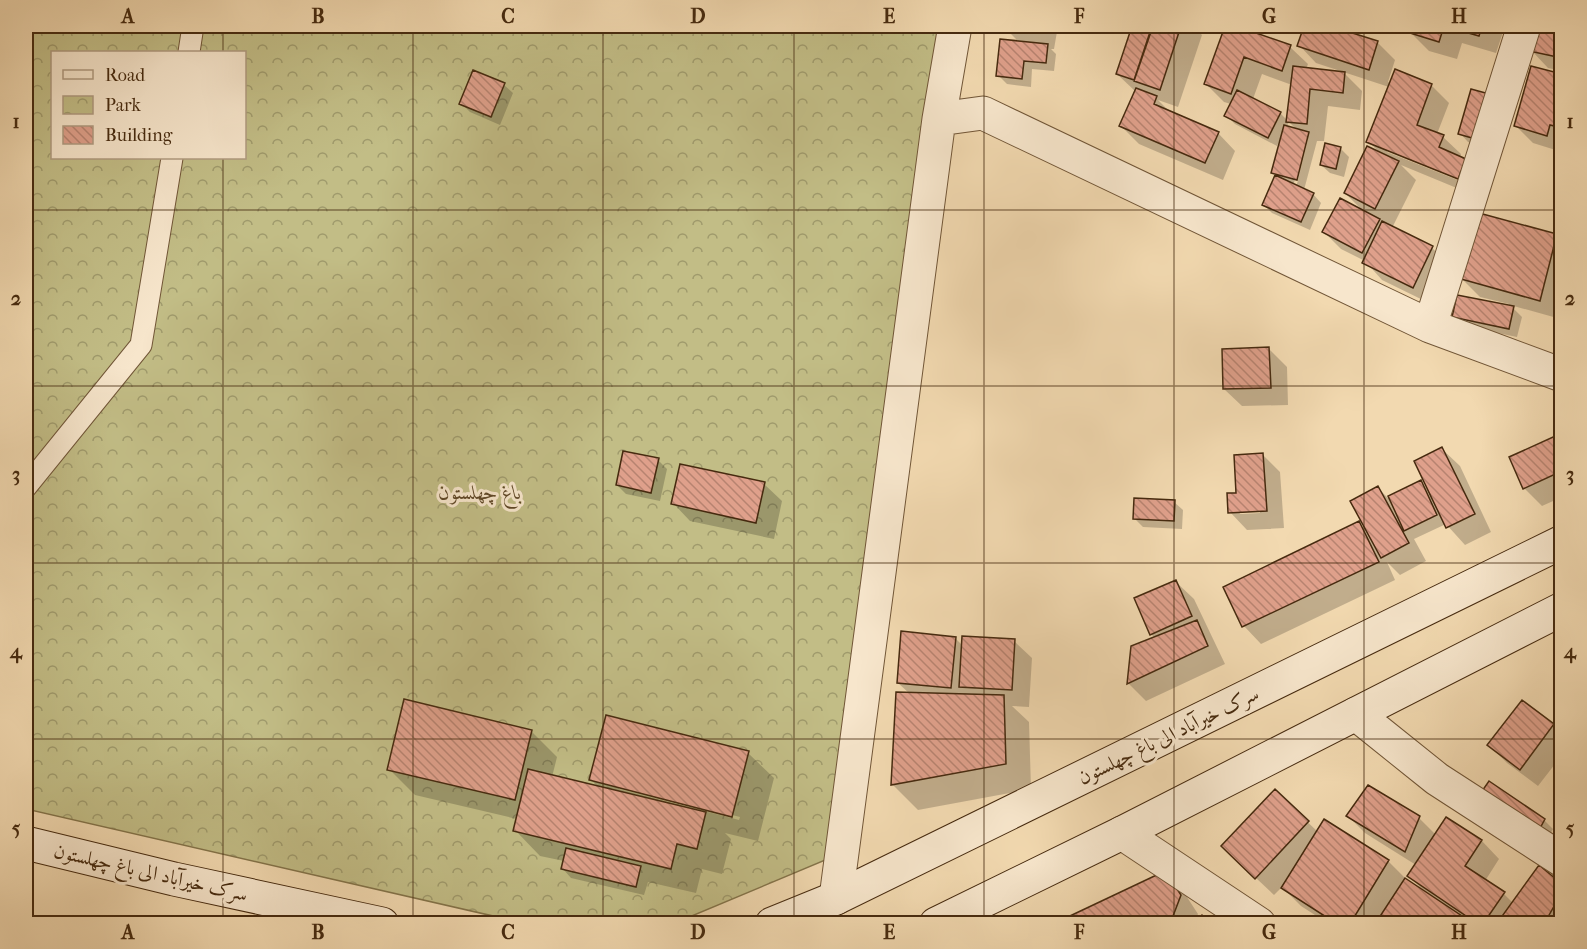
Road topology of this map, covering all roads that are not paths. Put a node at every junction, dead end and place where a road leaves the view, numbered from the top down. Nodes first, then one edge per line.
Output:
1 (193, 26) edge
2 (955, 26) edge
3 (1524, 26) edge
4 (189, 51) edge
5 (939, 119) junction
6 (172, 159) edge
7 (1430, 326) junction
8 (1562, 375) edge
9 (26, 487) edge
10 (1562, 542) edge
11 (1562, 609) edge
12 (1356, 714) junction
13 (1122, 833) junction
14 (26, 843) edge
15 (1562, 860) edge
16 (836, 898) junction
17 (382, 924) edge
18 (772, 924) edge
19 (936, 924) edge
20 (1259, 924) edge

1 - 4 lane
2 - 5 street
3 - 7 street
5 - 7 street
5 - 16 street
6 - 9 lane
7 - 8 street
10 - 16 street, سرک خیرآباد الی باغ چهلستون
11 - 12 street
12 - 13 street
12 - 15 street
13 - 19 street
13 - 20 street
14 - 17 street, سرک خیرآباد الی باغ چهلستون
16 - 18 street, سرک خیرآباد الی باغ چهلستون

